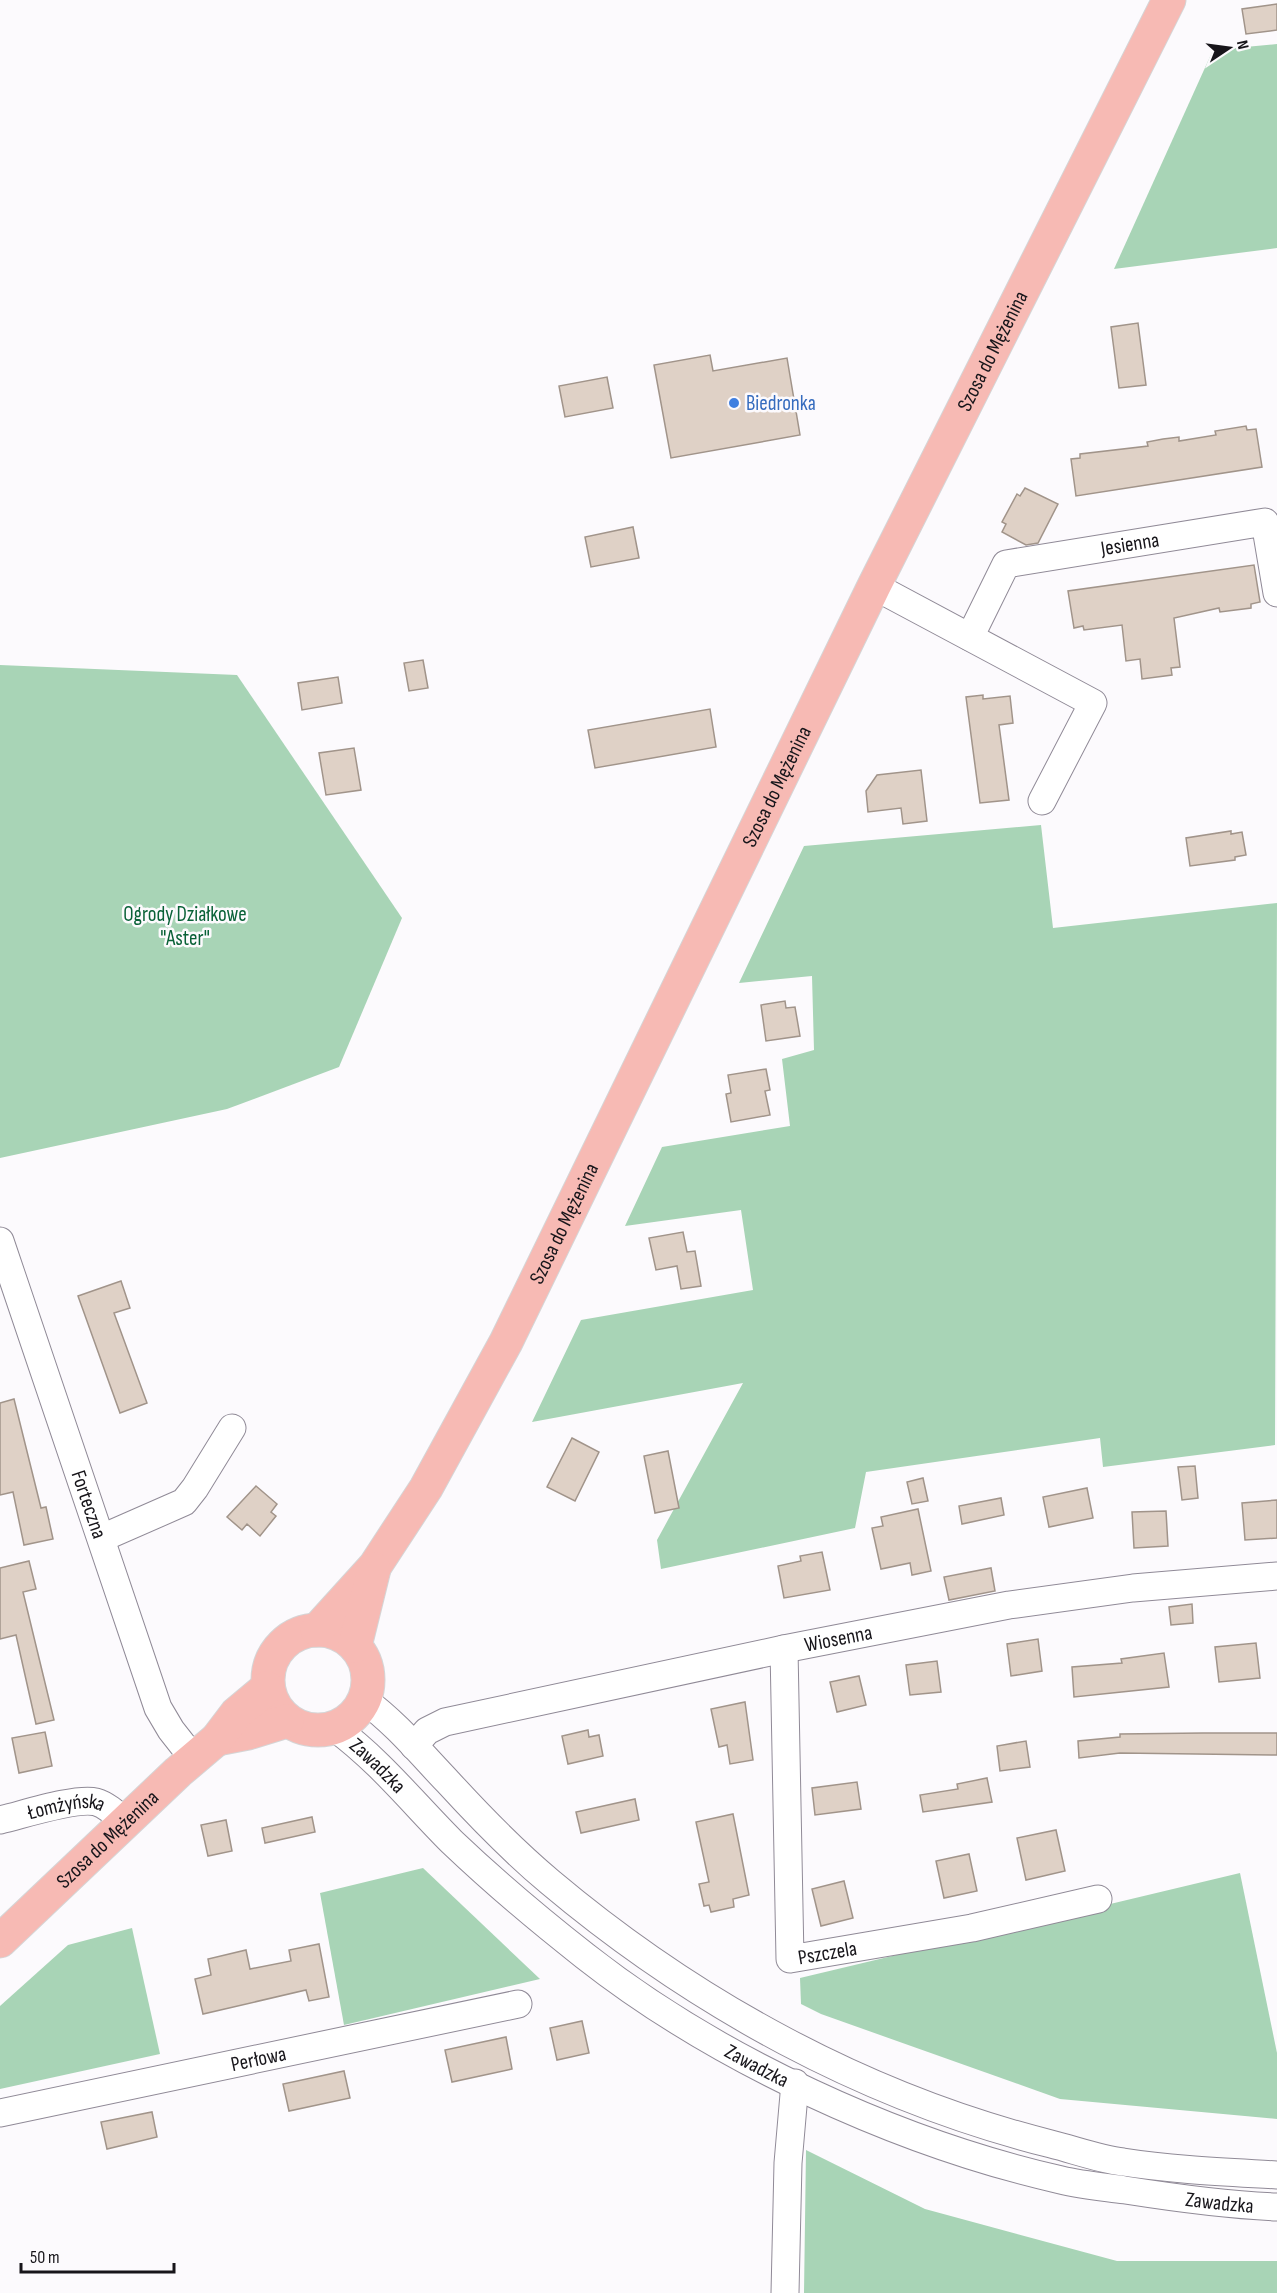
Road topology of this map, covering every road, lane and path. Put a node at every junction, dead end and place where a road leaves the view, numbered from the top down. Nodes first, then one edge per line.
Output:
1 (1169, 0) edge
2 (874, 586) junction
3 (1277, 593) edge
4 (970, 637) junction
5 (1042, 801) dead end
6 (0, 1241) edge
7 (232, 1428) dead end
8 (102, 1538) junction
9 (375, 1566) junction
10 (1277, 1576) edge
11 (317, 1630) junction
12 (355, 1646) junction
13 (784, 1649) junction
14 (267, 1688) junction
15 (364, 1700) junction
16 (287, 1721) junction
17 (335, 1728) junction
18 (414, 1746) junction
19 (205, 1748) junction
20 (0, 1820) edge
21 (126, 1823) junction
22 (550, 1882) junction
23 (1098, 1899) dead end
24 (527, 1908) junction
25 (0, 1941) edge
26 (518, 2004) dead end
27 (795, 2083) junction
28 (0, 2113) edge
29 (1277, 2175) edge
30 (1277, 2207) edge
31 (785, 2293) edge

1 - 2 main road, Szosa do Mężenina
2 - 4 street
2 - 9 main road, Szosa do Mężenina
3 - 4 street, Jesienna
4 - 5 street
6 - 8 street, Forteczna
7 - 8 street
8 - 19 street, Forteczna
9 - 11 main road, Szosa do Mężenina
9 - 12 main road, Szosa do Mężenina
10 - 13 street, Wiosenna
11 - 12 main road
11 - 14 main road
12 - 15 main road
13 - 18 street, Wiosenna
13 - 23 street, Pszczela
14 - 16 main road
14 - 19 main road, Szosa do Mężenina
15 - 17 main road
15 - 18 street, Zawadzka
16 - 17 main road
16 - 19 main road
17 - 24 street, Zawadzka
18 - 22 street, Zawadzka
19 - 21 main road, Szosa do Mężenina
20 - 21 street, Łomżyńska
21 - 25 main road, Szosa do Mężenina
22 - 24 street
22 - 29 street, Zawadzka
24 - 27 street, Zawadzka
26 - 28 street, Perłowa
27 - 30 street, Zawadzka
27 - 31 street

